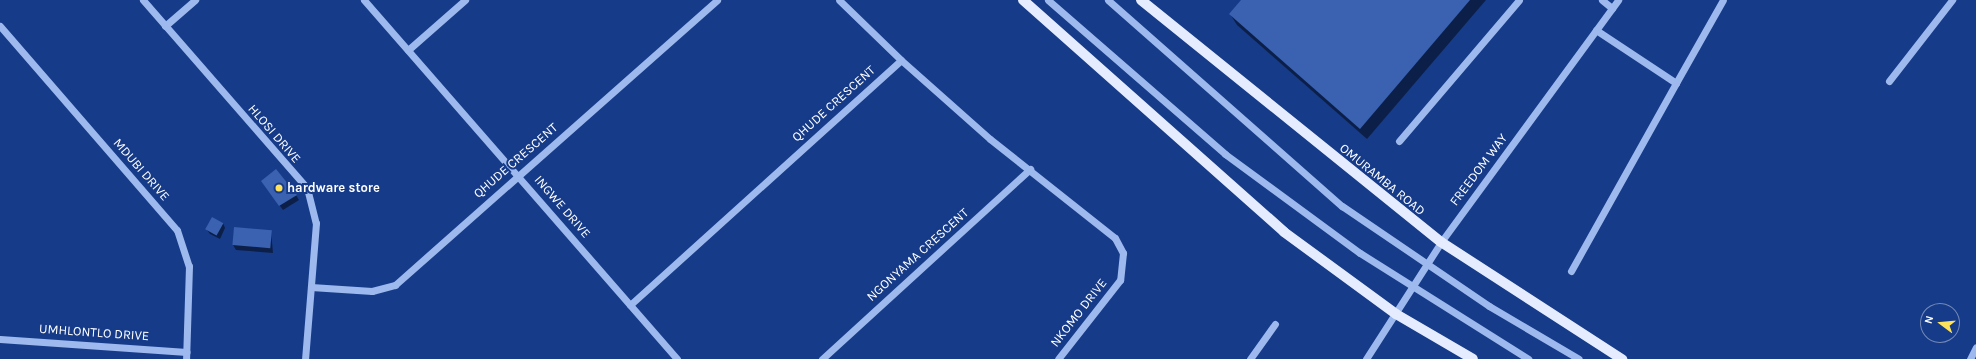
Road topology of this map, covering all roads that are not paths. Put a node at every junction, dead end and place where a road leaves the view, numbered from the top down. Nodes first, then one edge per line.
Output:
1 (143, 0) edge
2 (195, 0) edge
3 (364, 0) edge
4 (465, 0) edge
5 (717, 0) edge
6 (839, 0) edge
7 (1023, 0) edge
8 (1048, 0) edge
9 (1108, 0) edge
10 (1141, 0) edge
11 (1519, 0) edge
12 (1602, 0) edge
13 (1618, 0) edge
14 (1723, 0) edge
15 (1952, 0) edge
16 (1612, 8) junction
17 (0, 26) edge
18 (165, 26) junction
19 (1596, 30) junction
20 (408, 50) junction
21 (901, 60) junction
22 (1889, 81) dead end
23 (1676, 83) junction
24 (1399, 140) dead end
25 (1030, 169) junction
26 (518, 175) junction
27 (1441, 242) junction
28 (1428, 264) junction
29 (1571, 271) dead end
30 (311, 287) junction
31 (1413, 287) junction
32 (630, 305) junction
33 (1396, 314) junction
34 (1275, 324) dead end
35 (0, 339) edge
36 (1976, 346) edge
37 (187, 355) edge
38 (305, 359) edge
39 (677, 359) edge
40 (822, 359) edge
41 (1058, 359) edge
42 (1250, 359) edge
43 (1366, 359) edge
44 (1473, 359) edge
45 (1528, 359) edge
46 (1579, 359) edge
47 (1622, 359) edge
48 (1970, 359) edge

1 - 18 street, HLOSI DRIVE
2 - 18 street
3 - 20 street, INGWE DRIVE
4 - 20 street
5 - 26 street, QHUDE CRESCENT
6 - 21 street
7 - 33 main road
8 - 31 street
9 - 28 street
10 - 27 main road, OMURAMBA ROAD
11 - 24 street
12 - 16 street
13 - 16 street, FREEDOM WAY
14 - 23 street
15 - 22 street
16 - 19 street, FREEDOM WAY
17 - 37 street, MDUBI DRIVE
18 - 30 street, HLOSI DRIVE
19 - 23 street
19 - 27 street, FREEDOM WAY
20 - 26 street, INGWE DRIVE
21 - 25 street
21 - 32 street, QHUDE CRESCENT
23 - 29 street
25 - 40 street, NGONYAMA CRESCENT
25 - 41 street, NKOMO DRIVE
26 - 30 street, QHUDE CRESCENT
26 - 32 street, INGWE DRIVE
27 - 28 street, FREEDOM WAY
27 - 47 main road, OMURAMBA ROAD
28 - 31 street, FREEDOM WAY
28 - 46 street
30 - 38 street, HLOSI DRIVE
31 - 33 street, FREEDOM WAY
31 - 45 street
32 - 39 street, INGWE DRIVE
33 - 43 street, FREEDOM WAY
33 - 44 main road
34 - 42 street
35 - 37 street, UMHLONTLO DRIVE
36 - 48 street

